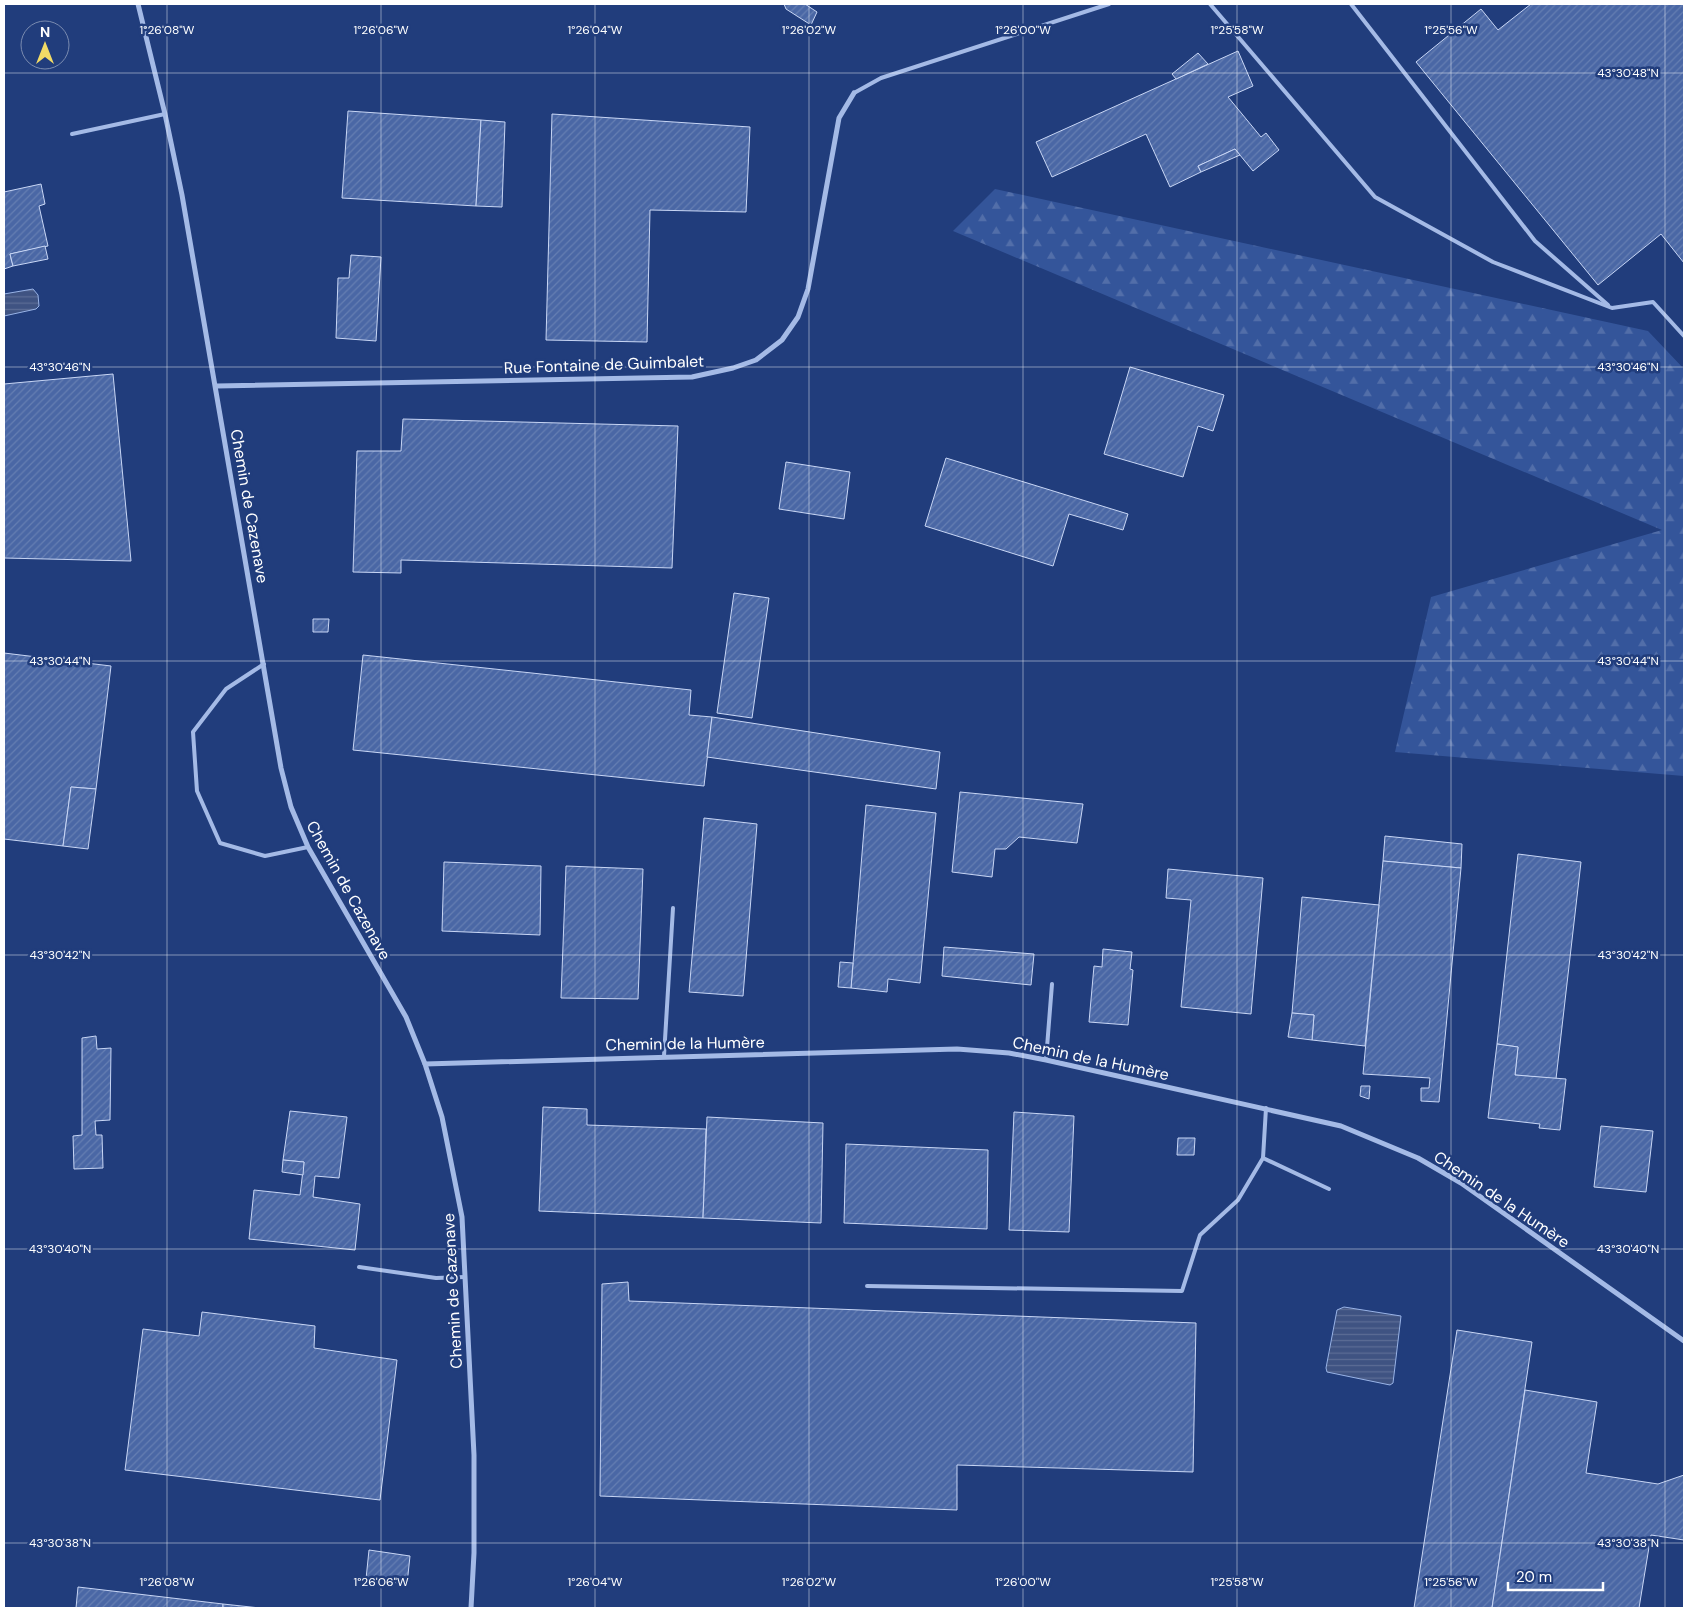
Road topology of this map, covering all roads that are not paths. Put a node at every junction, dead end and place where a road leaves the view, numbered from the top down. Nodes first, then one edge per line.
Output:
1 (138, 4) edge
2 (1109, 4) edge
3 (1210, 4) edge
4 (1351, 4) edge
5 (854, 93) joint
6 (165, 114) junction
7 (72, 134) dead end
8 (1612, 308) junction
9 (1684, 336) edge
10 (217, 386) junction
11 (264, 664) junction
12 (308, 847) junction
13 (673, 908) dead end
14 (1052, 984) dead end
15 (664, 1056) junction
16 (1046, 1060) junction
17 (425, 1064) junction
18 (1266, 1108) junction
19 (1263, 1158) junction
20 (1329, 1189) dead end
21 (359, 1267) dead end
22 (465, 1277) junction
23 (867, 1286) dead end
24 (1684, 1341) edge
25 (471, 1608) edge

1 - 6 street, Chemin de Cazenave
2 - 5 lane
3 - 8 lane
4 - 8 lane
5 - 10 street, Rue Fontaine de Guimbalet
6 - 7 lane
6 - 10 street, Chemin de Cazenave
8 - 9 lane
10 - 11 street, Chemin de Cazenave
11 - 12 street, Chemin de Cazenave
11 - 12 lane
12 - 17 street, Chemin de Cazenave
13 - 15 lane
14 - 16 lane
15 - 16 street, Chemin de la Humère
15 - 17 street, Chemin de la Humère
16 - 18 street, Chemin de la Humère
17 - 22 street, Chemin de Cazenave
18 - 19 lane
18 - 24 street, Chemin de la Humère
19 - 20 lane
19 - 23 lane
21 - 22 lane
22 - 25 street, Chemin de Cazenave

